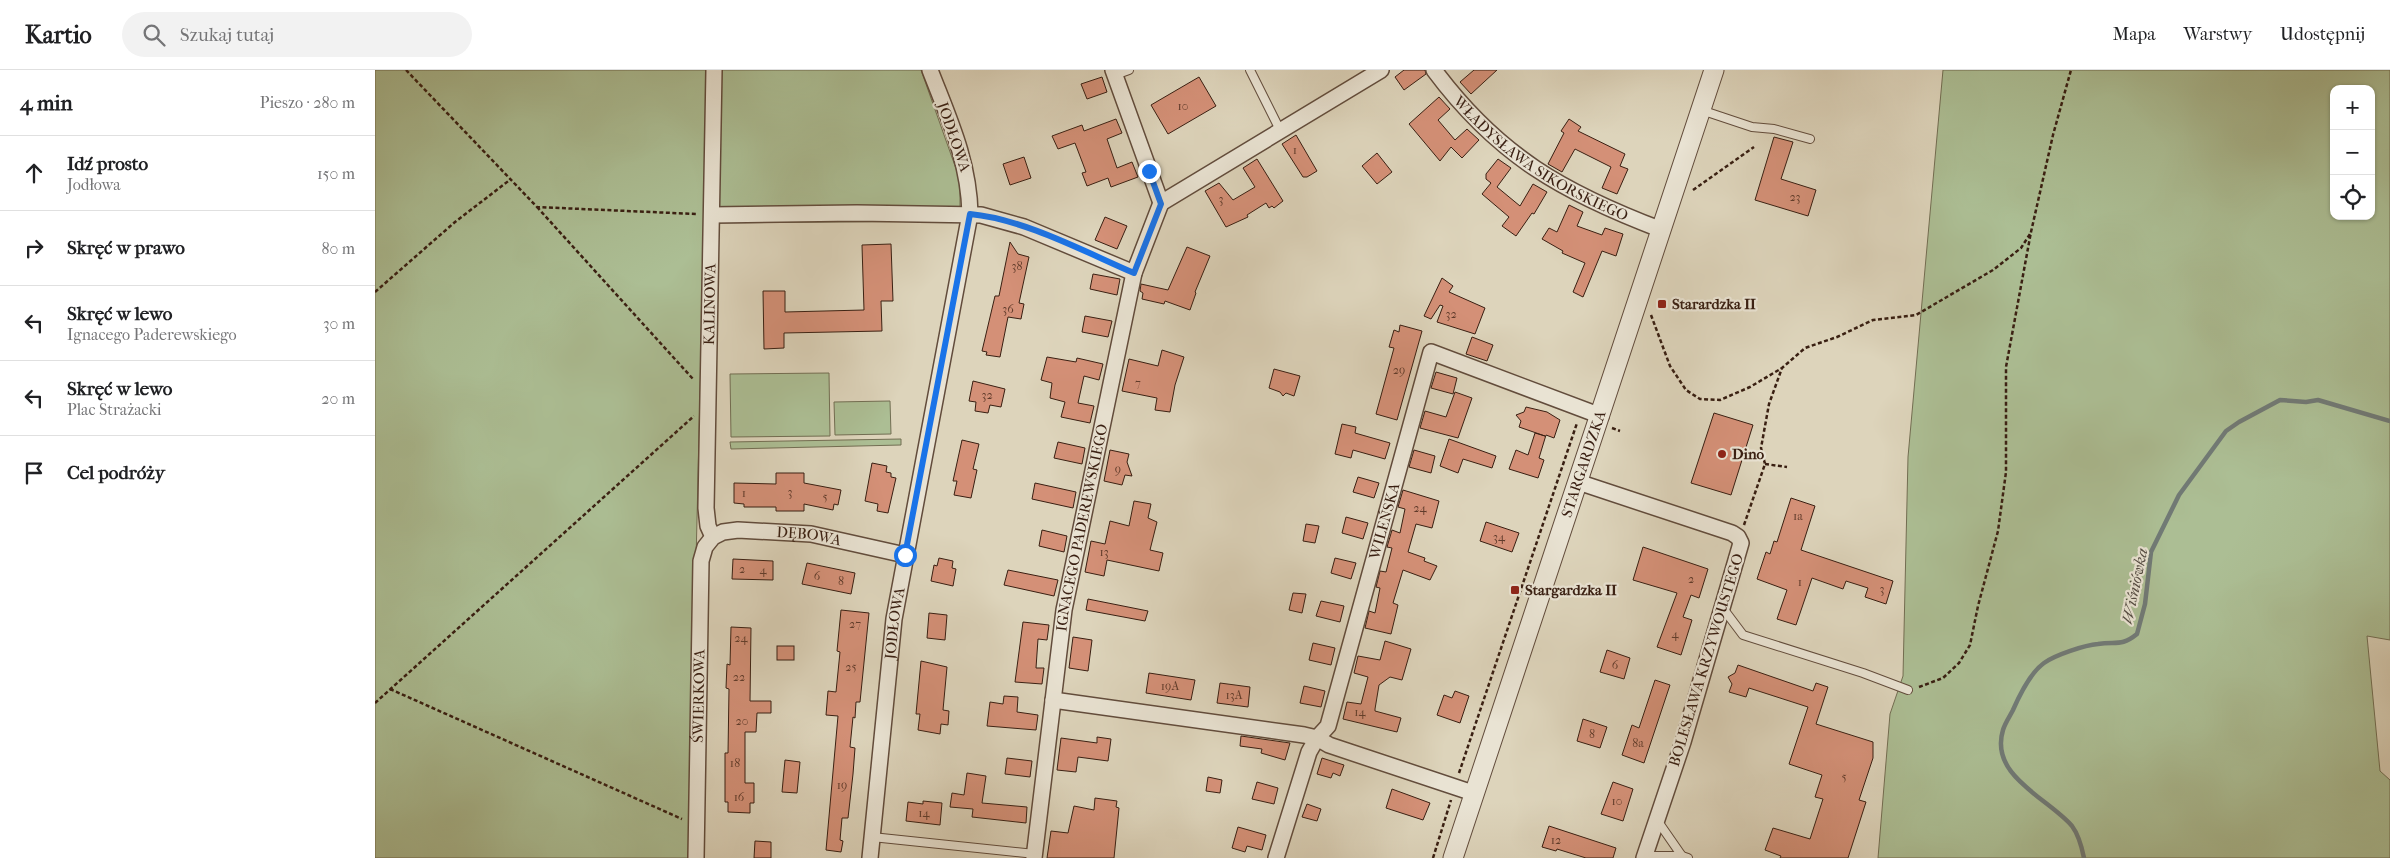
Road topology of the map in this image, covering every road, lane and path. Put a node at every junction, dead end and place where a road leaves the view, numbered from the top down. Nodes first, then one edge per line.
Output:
1 (406, 70) edge
2 (714, 70) edge
3 (930, 70) edge
4 (1249, 70) edge
5 (1381, 70) edge
6 (1434, 70) edge
7 (1714, 70) edge
8 (2071, 70) edge
9 (1119, 72) edge
10 (1701, 110) junction
11 (1281, 132) junction
12 (1811, 139) dead end
13 (1754, 147) dead end
14 (511, 179) junction
15 (1690, 192) dead end
16 (1161, 204) junction
17 (537, 207) junction
18 (970, 214) junction
19 (711, 215) junction
20 (1662, 230) junction
21 (2031, 232) junction
22 (1134, 273) junction
23 (375, 292) edge
24 (1651, 314) dead end
25 (1782, 368) junction
26 (708, 390) junction
27 (1582, 409) junction
28 (698, 412) dead end
29 (1601, 416) junction
30 (1765, 464) junction
31 (1787, 467) dead end
32 (1578, 482) junction
33 (713, 537) junction
34 (1738, 537) junction
35 (905, 555) junction
36 (1723, 607) junction
37 (390, 689) junction
38 (1908, 690) joint
39 (1053, 700) junction
40 (375, 703) edge
41 (1317, 738) junction
42 (1464, 790) junction
43 (1656, 819) junction
44 (687, 822) dead end
45 (872, 837) junction
46 (1034, 856) edge
47 (1645, 857) edge
48 (1685, 857) edge
49 (696, 858) edge
50 (870, 858) edge
51 (1276, 858) edge
52 (1433, 858) edge
53 (1453, 858) edge

1 - 14 path
2 - 19 street, KALINOWA
3 - 18 street, JODŁOWA
4 - 11 lane
5 - 11 street
6 - 20 street, WŁADYSŁAWA SIKORSKIEGO
7 - 10 street, STARGARDZKA
8 - 21 path
9 - 16 street
10 - 12 lane
10 - 20 street, STARGARDZKA
11 - 16 street
13 - 15 path
14 - 17 path
14 - 23 path
16 - 22 street, IGNACEGO PADEREWSKIEGO
17 - 19 path
17 - 26 path
18 - 19 street
18 - 22 street
18 - 35 street, JODŁOWA
19 - 26 street, KALINOWA
20 - 29 street, STARGARDZKA
21 - 25 path
21 - 38 path
22 - 39 street, IGNACEGO PADEREWSKIEGO
24 - 25 path
25 - 30 path
26 - 33 street, KALINOWA
27 - 29 street, WILEŃSKA
27 - 41 street, WILEŃSKA
27 - 42 path
28 - 37 path
29 - 32 street, STARGARDZKA
30 - 31 path
30 - 34 path
32 - 34 street, BOLESŁAWA KRZYWOUSTEGO
32 - 42 street, STARGARDZKA
33 - 35 street, DĘBOWA
33 - 49 street, ŚWIERKOWA
34 - 36 street, BOLESŁAWA KRZYWOUSTEGO
35 - 45 street, JODŁOWA
36 - 38 lane
36 - 43 street, BOLESŁAWA KRZYWOUSTEGO
37 - 40 path
37 - 44 path
39 - 41 street
39 - 46 street, IGNACEGO PADEREWSKIEGO
41 - 42 street
41 - 51 street, WILEŃSKA
42 - 52 path
42 - 53 street, STARGARDZKA
43 - 47 street, BOLESŁAWA KRZYWOUSTEGO
43 - 48 lane
45 - 46 lane
45 - 50 street, JODŁOWA
47 - 48 lane

